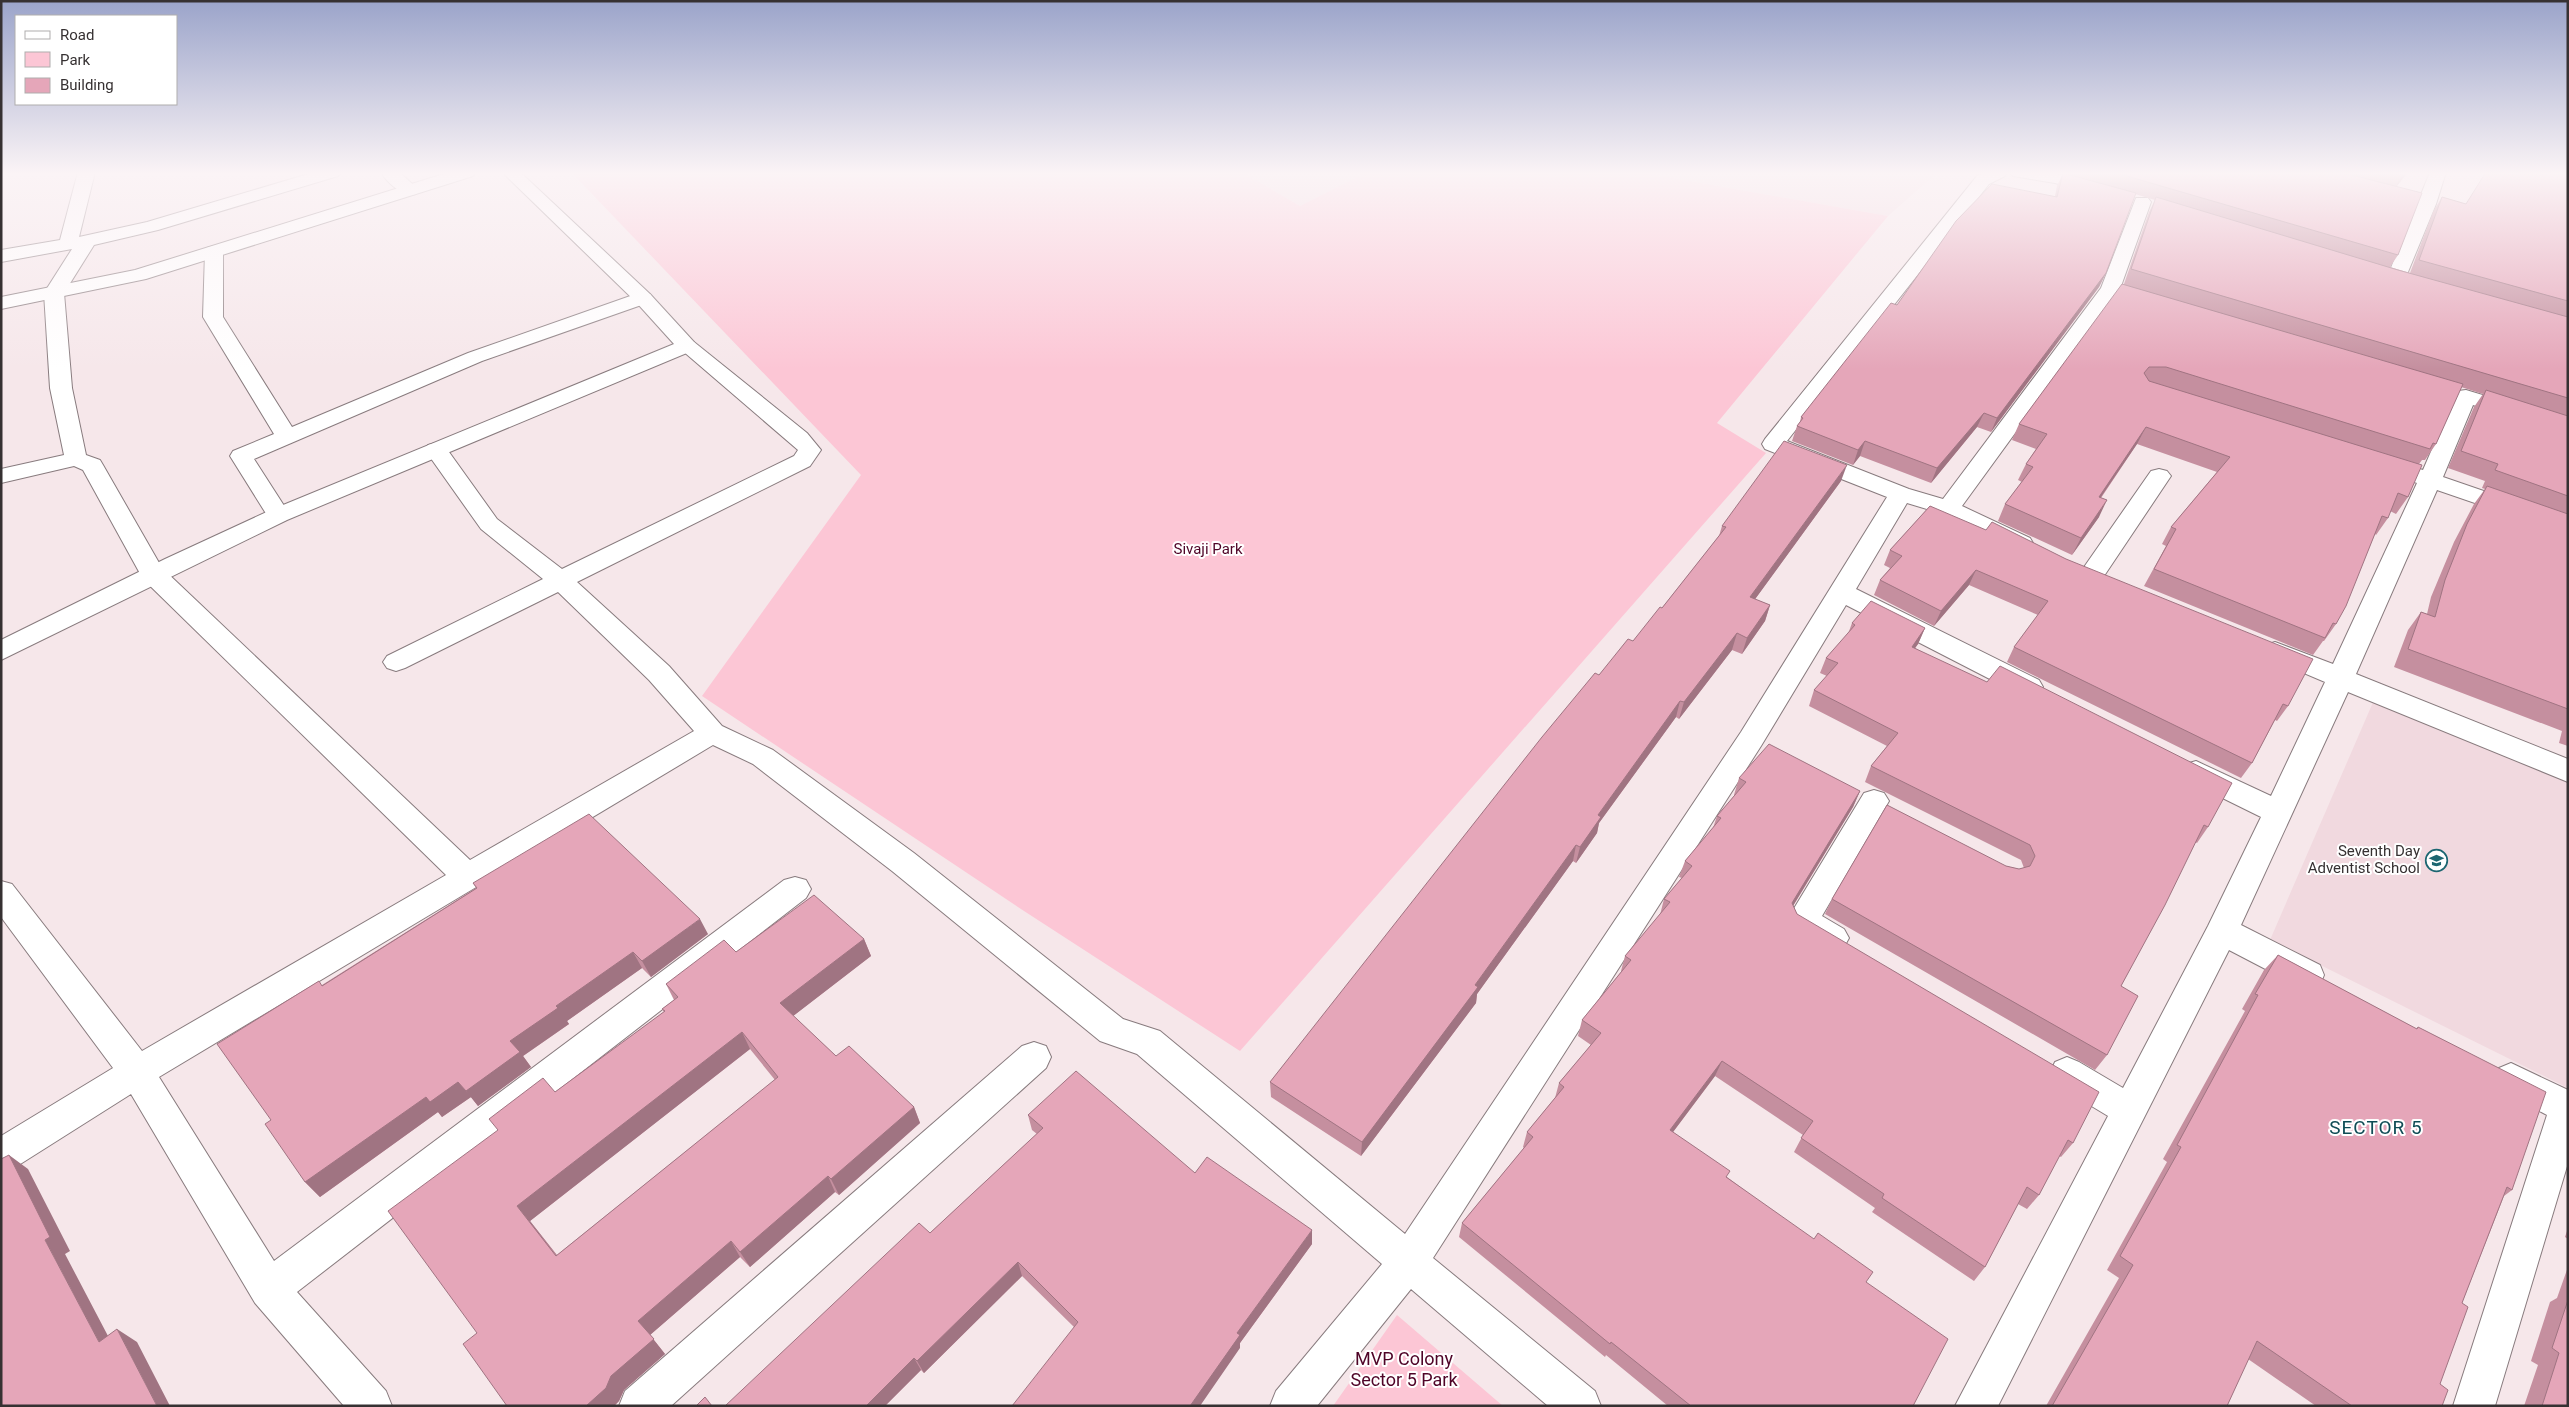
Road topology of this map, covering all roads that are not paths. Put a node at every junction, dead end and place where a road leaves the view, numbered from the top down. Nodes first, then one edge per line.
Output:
1 (70, 238) edge
2 (102, 238) edge
3 (259, 238) edge
4 (579, 238) edge
5 (1937, 238) edge
6 (2128, 238) edge
7 (2409, 238) edge
8 (88, 241) junction
9 (68, 245) junction
10 (214, 252) junction
11 (1, 256) edge
12 (2415, 285) edge
13 (54, 293) junction
14 (643, 298) junction
15 (1, 303) edge
16 (687, 346) junction
17 (2568, 428) edge
18 (288, 437) junction
19 (436, 450) junction
20 (76, 459) junction
21 (2394, 468) edge
22 (1, 476) edge
23 (2159, 476) dead end
24 (2431, 479) junction
25 (1901, 494) junction
26 (1948, 508) junction
27 (278, 515) junction
28 (2568, 528) edge
29 (2046, 555) edge
30 (152, 573) junction
31 (2091, 576) edge
32 (561, 581) junction
33 (1841, 592) junction
34 (2258, 644) edge
35 (1, 651) edge
36 (396, 662) dead end
37 (2341, 678) junction
38 (2055, 700) edge
39 (712, 733) junction
40 (1751, 739) junction
41 (1778, 752) edge
42 (2171, 759) edge
43 (2568, 771) edge
44 (1874, 801) dead end
45 (2278, 813) junction
46 (468, 878) junction
47 (795, 889) dead end
48 (1, 893) edge
49 (2222, 932) junction
50 (1854, 950) edge
51 (2337, 990) edge
52 (1034, 1057) dead end
53 (2043, 1060) edge
54 (2479, 1062) edge
55 (137, 1072) junction
56 (2568, 1108) edge
57 (2129, 1110) junction
58 (1, 1156) edge
59 (1409, 1261) junction
60 (269, 1289) junction
61 (371, 1406) edge
62 (640, 1406) edge
63 (1291, 1406) edge
64 (1580, 1406) edge
65 (1976, 1406) edge
66 (2474, 1406) edge

1 - 9 street
2 - 8 street
3 - 10 street
4 - 14 street
5 - 25 street
6 - 26 street
7 - 12 street
8 - 9 street
8 - 13 street
9 - 11 street
10 - 13 street
10 - 18 street
13 - 15 street
13 - 20 street
14 - 16 street
14 - 18 street
16 - 19 street
16 - 32 street
17 - 24 street
18 - 27 street
19 - 27 street
19 - 32 street
20 - 22 street
20 - 30 street
21 - 24 street
23 - 31 street
24 - 28 street
24 - 37 street
25 - 26 street
25 - 33 street
26 - 29 street
27 - 30 street
30 - 35 street
30 - 46 street
32 - 36 street
32 - 39 street
33 - 38 street
33 - 40 street
34 - 37 street
37 - 43 street
37 - 45 street
39 - 46 street
39 - 59 street
40 - 41 street
40 - 59 street
42 - 45 street
44 - 50 street
45 - 49 street
46 - 55 street
47 - 60 street
48 - 55 street
49 - 51 street
49 - 57 street
52 - 62 street
53 - 57 street
54 - 56 street
55 - 58 street
55 - 60 street
56 - 66 street
57 - 65 street
59 - 63 street
59 - 64 street
60 - 61 street

